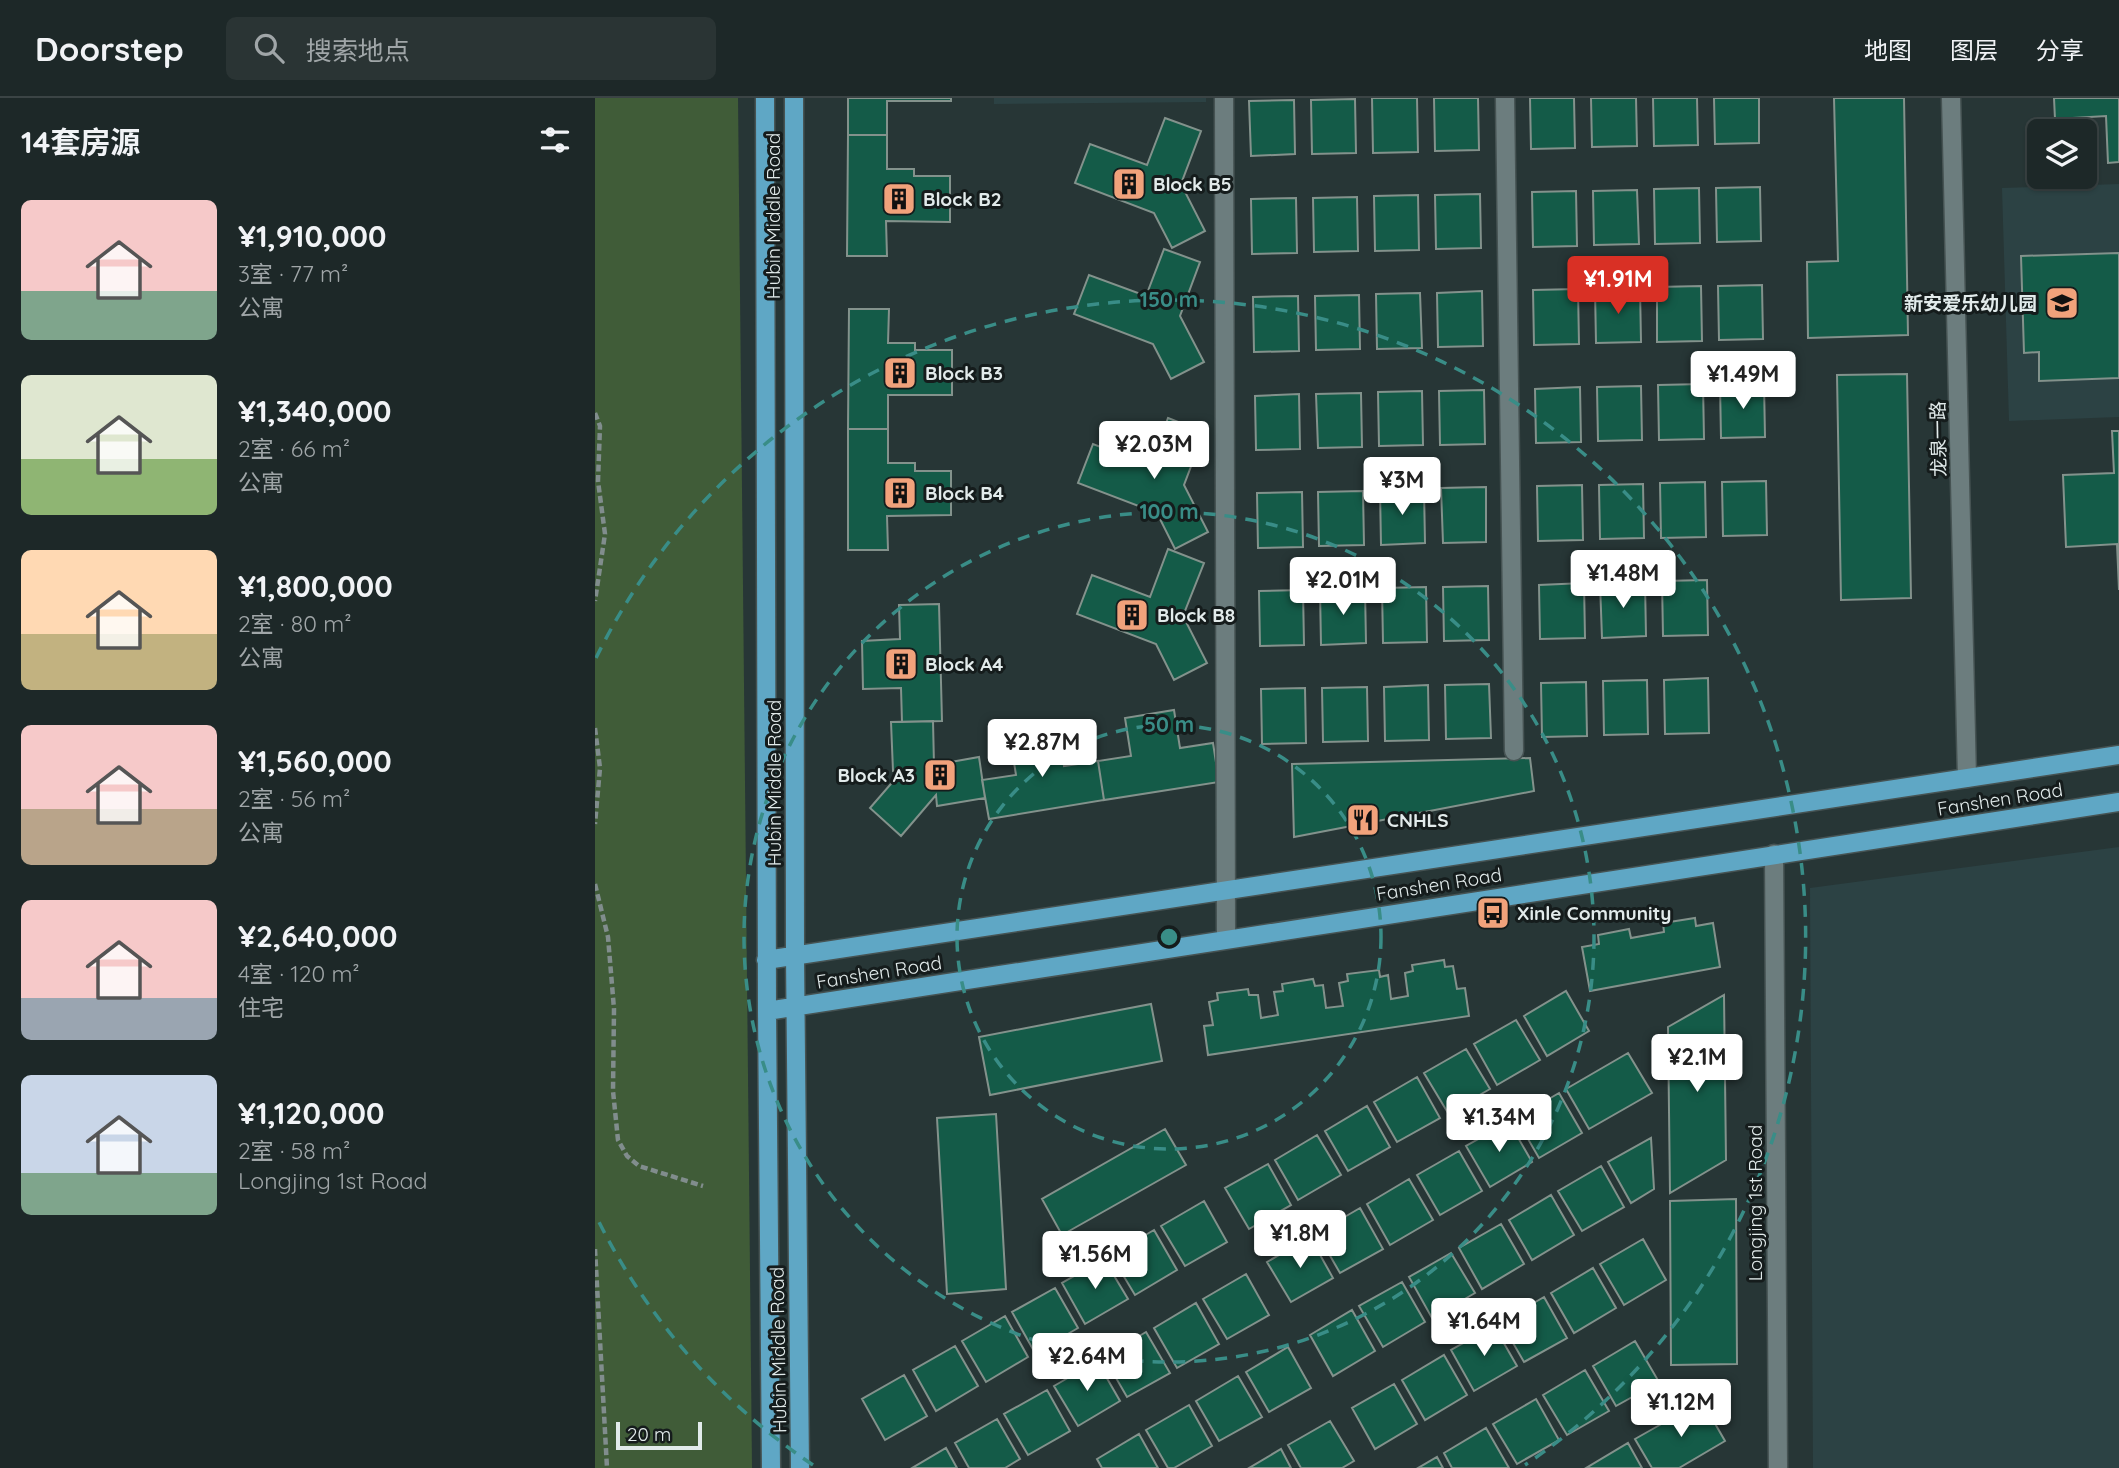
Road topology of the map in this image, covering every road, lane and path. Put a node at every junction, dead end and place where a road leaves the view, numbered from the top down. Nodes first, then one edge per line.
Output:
1 (765, 98) edge
2 (794, 98) edge
3 (1224, 98) edge
4 (1505, 98) edge
5 (1951, 98) edge
6 (595, 413) edge
7 (595, 601) edge
8 (595, 728) edge
9 (1514, 751) dead end
10 (2119, 755) edge
11 (1967, 778) junction
12 (2119, 802) edge
13 (595, 824) edge
14 (1774, 854) junction
15 (595, 884) edge
16 (1226, 889) junction
17 (1226, 938) junction
18 (795, 956) junction
19 (767, 960) junction
20 (795, 1007) junction
21 (767, 1011) junction
22 (703, 1186) dead end
23 (595, 1249) edge
24 (607, 1468) edge
25 (771, 1468) edge
26 (800, 1468) edge
27 (1779, 1468) edge

1 - 19 main road, Hubin Middle Road
2 - 18 main road, Hubin Middle Road
3 - 16 street
4 - 9 street
5 - 11 street, 龙泉一路
6 - 7 path
8 - 13 path
10 - 11 main road, Fanshen Road
11 - 16 main road, Fanshen Road
12 - 14 main road, Fanshen Road
14 - 17 main road, Fanshen Road
14 - 27 street, Longjing 1st Road
15 - 22 path
16 - 17 street
16 - 18 main road, Fanshen Road
17 - 20 main road, Fanshen Road
18 - 19 main road, Fanshen Road
18 - 20 main road, Hubin Middle Road
19 - 21 main road, Hubin Middle Road
20 - 21 main road, Fanshen Road
20 - 26 main road, Hubin Middle Road
21 - 25 main road, Hubin Middle Road
23 - 24 path

